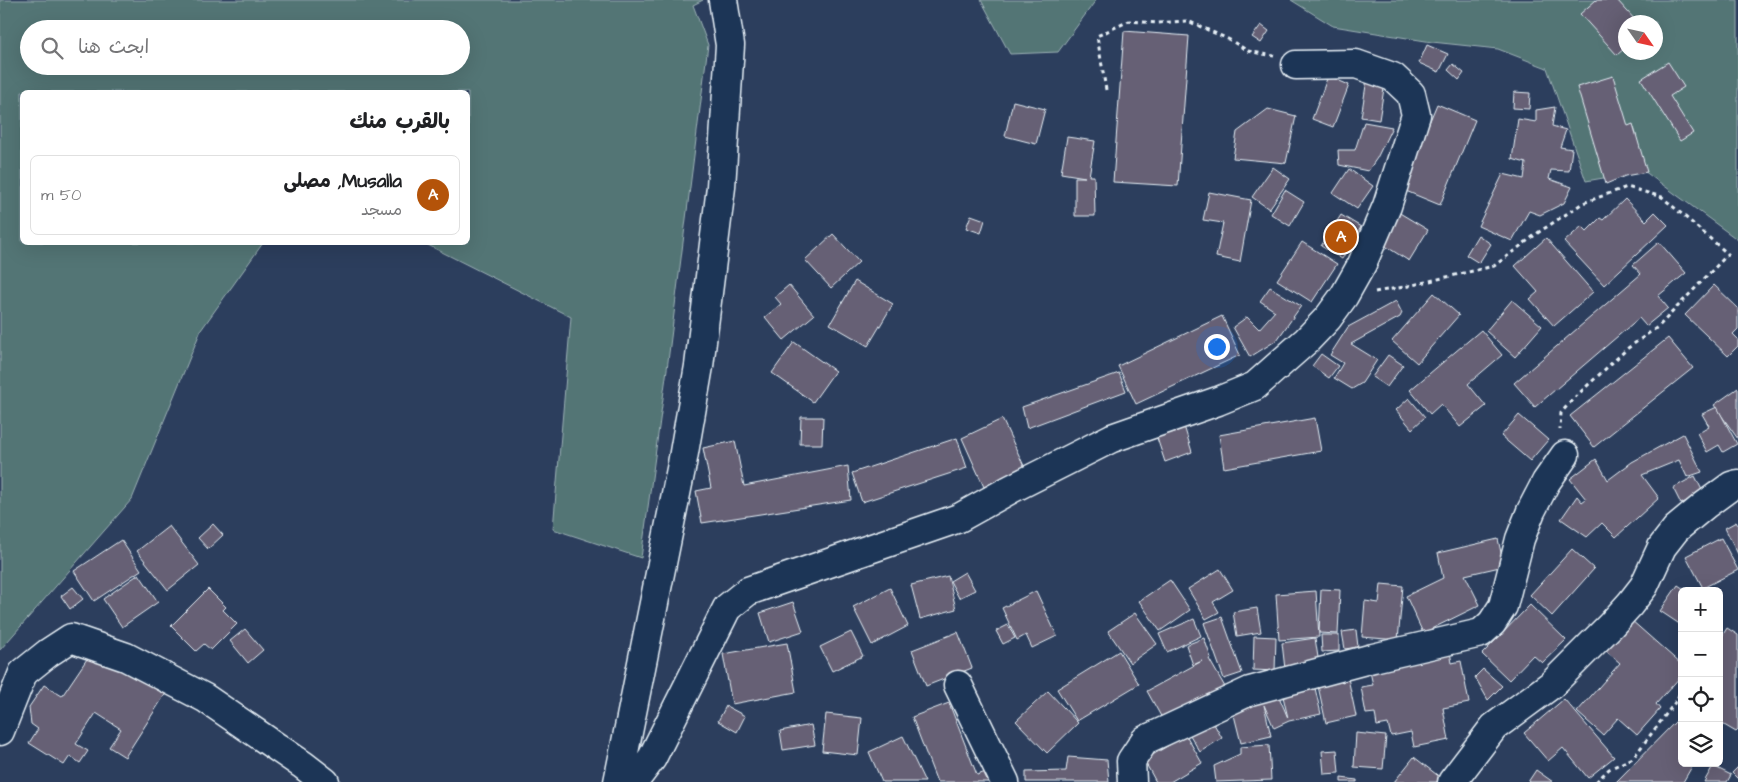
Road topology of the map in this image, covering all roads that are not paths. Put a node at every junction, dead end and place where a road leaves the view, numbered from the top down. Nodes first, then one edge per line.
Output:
1 (723, 0) edge
2 (1296, 65) road end
3 (1565, 455) road end
4 (1738, 484) edge
5 (958, 686) dead end
6 (0, 731) edge
7 (325, 782) edge
8 (618, 782) edge
9 (627, 782) edge
10 (1005, 782) edge
11 (1132, 782) edge
12 (1452, 782) edge

1 - 8 street
2 - 9 street
3 - 11 street
4 - 12 street
5 - 10 street
6 - 7 street

